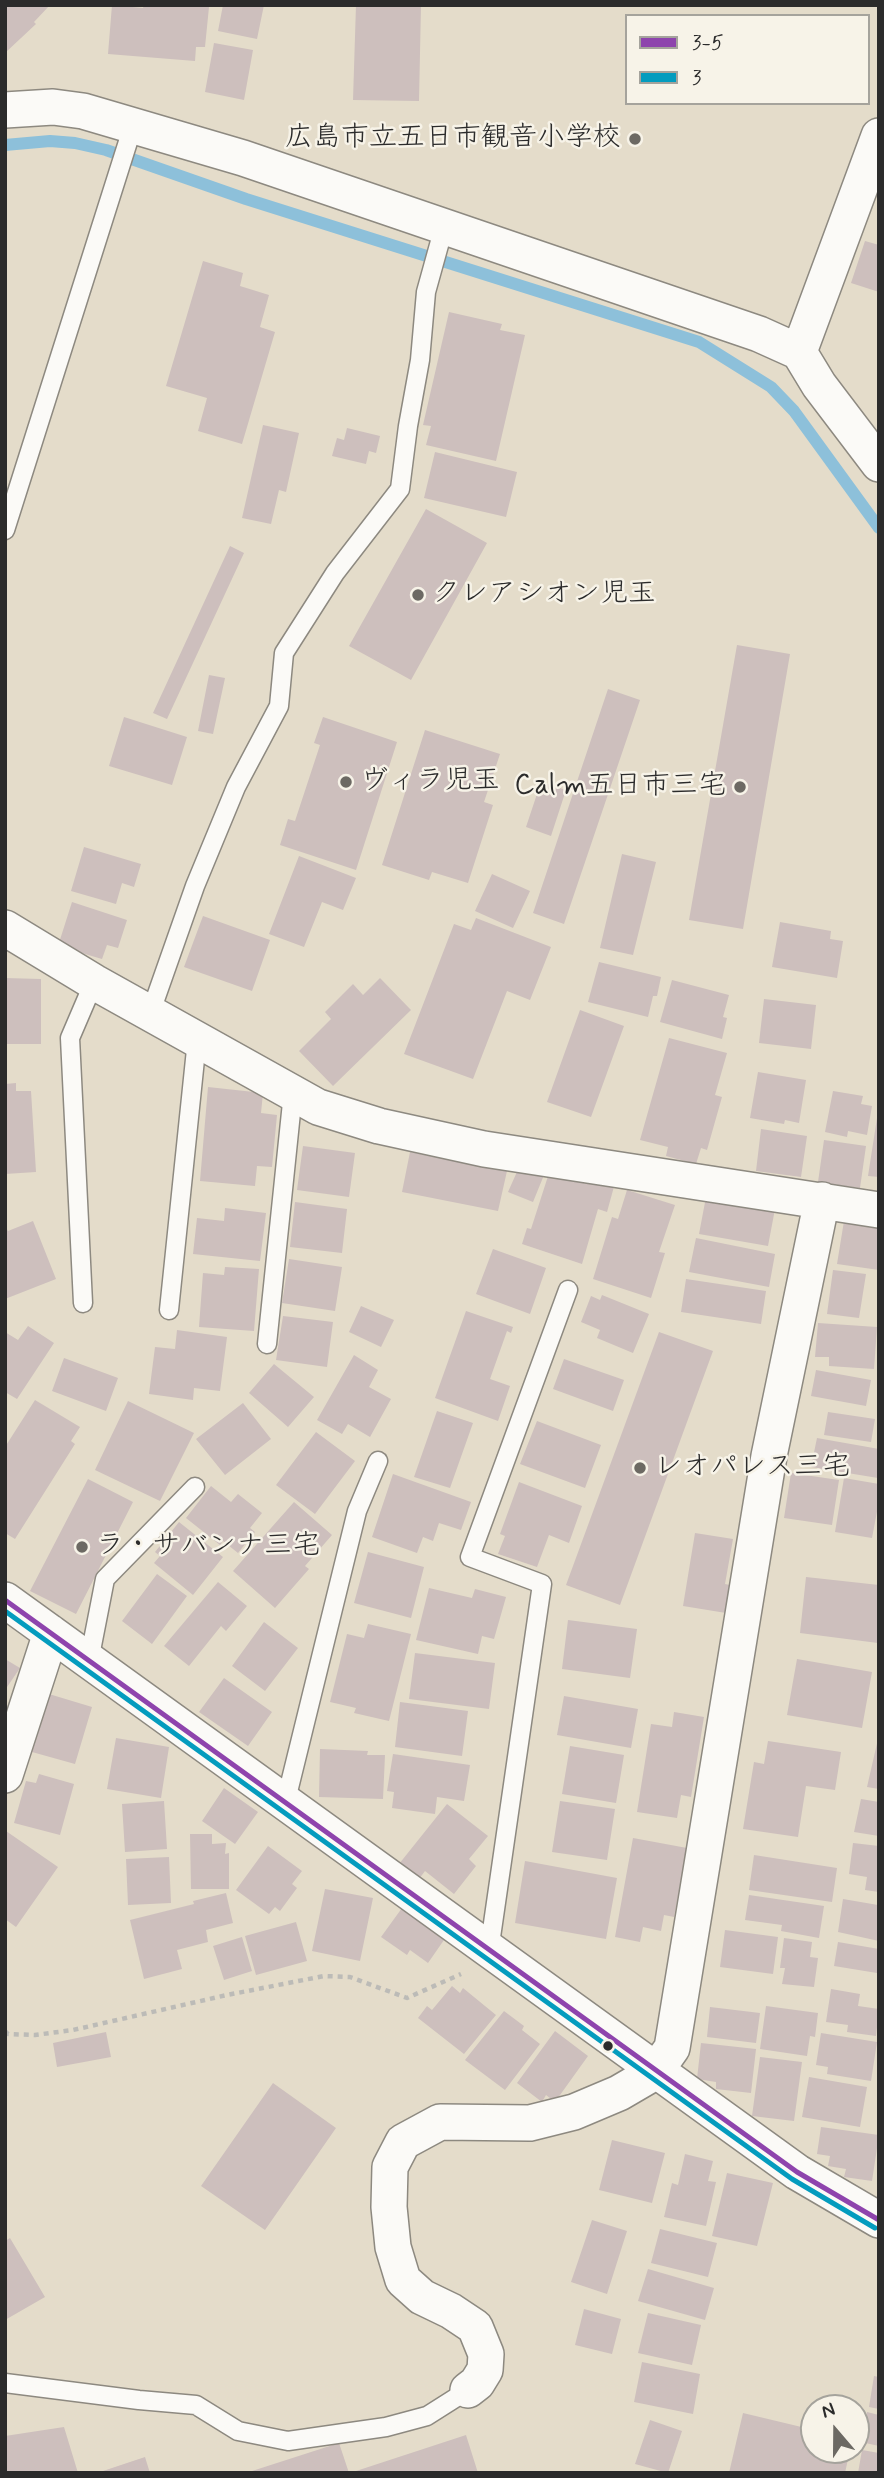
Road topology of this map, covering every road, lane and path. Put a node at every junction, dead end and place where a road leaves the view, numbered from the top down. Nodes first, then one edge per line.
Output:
1 (5, 110) edge
2 (130, 134) junction
3 (879, 136) edge
4 (442, 234) junction
5 (799, 352) junction
6 (879, 464) edge
7 (5, 530) edge
8 (5, 928) edge
9 (94, 982) junction
10 (150, 1014) junction
11 (197, 1040) junction
12 (293, 1093) junction
13 (822, 1200) junction
14 (879, 1210) edge
15 (569, 1290) dead end
16 (83, 1303) dead end
17 (169, 1310) dead end
18 (267, 1344) dead end
19 (379, 1461) dead end
20 (195, 1487) dead end
21 (5, 1600) edge
22 (51, 1633) junction
23 (89, 1661) junction
24 (5, 1776) edge
25 (285, 1804) junction
26 (493, 1954) junction
27 (5, 2031) edge
28 (655, 2072) junction
29 (878, 2216) edge
30 (5, 2383) edge
31 (468, 2390) joint

1 - 2 street
2 - 4 street
2 - 7 lane
3 - 5 street
4 - 5 street
4 - 10 lane
5 - 6 street
8 - 9 street
9 - 10 street
9 - 16 lane
10 - 11 street
11 - 12 street
11 - 17 lane
12 - 13 street
12 - 18 lane
13 - 14 street
13 - 28 street
15 - 26 lane
19 - 25 lane
20 - 23 lane
21 - 22 street
22 - 23 street
22 - 24 street
23 - 25 street
25 - 26 street
26 - 27 path
26 - 28 street
28 - 29 street
28 - 31 street
30 - 31 lane

